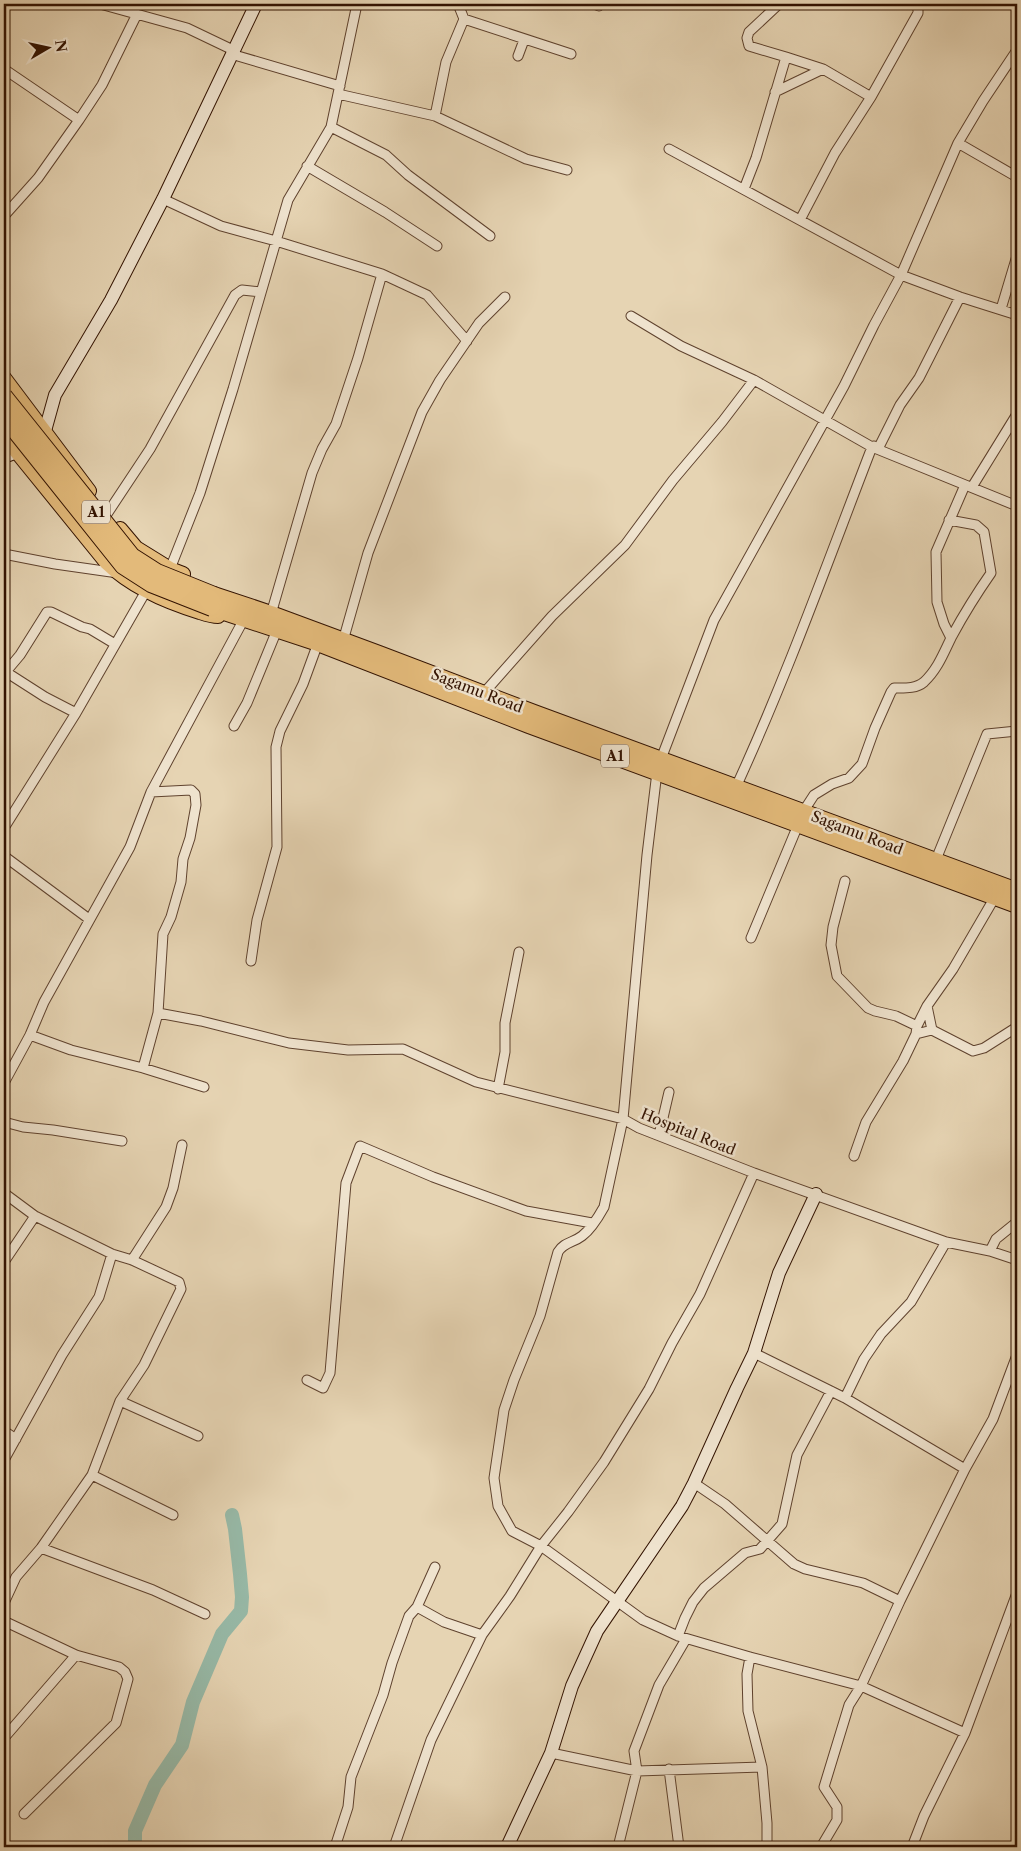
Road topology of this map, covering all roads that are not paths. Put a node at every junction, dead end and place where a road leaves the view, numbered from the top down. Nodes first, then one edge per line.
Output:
1 (100, 4) edge
2 (256, 4) edge
3 (357, 4) edge
4 (458, 4) edge
5 (778, 4) edge
6 (918, 4) edge
7 (137, 14) junction
8 (464, 19) junction
9 (524, 40) junction
10 (232, 52) junction
11 (571, 54) dead end
12 (1016, 54) edge
13 (518, 56) dead end
14 (786, 56) junction
15 (823, 69) junction
16 (4, 71) edge
17 (339, 90) junction
18 (775, 92) junction
19 (871, 97) junction
20 (435, 116) junction
21 (79, 120) junction
22 (331, 127) junction
23 (958, 143) junction
24 (669, 149) dead end
25 (307, 166) junction
26 (567, 170) dead end
27 (1017, 177) edge
28 (744, 189) junction
29 (163, 200) junction
30 (4, 216) edge
31 (800, 220) junction
32 (490, 236) dead end
33 (276, 241) junction
34 (437, 246) dead end
35 (1016, 259) edge
36 (382, 274) junction
37 (901, 275) junction
38 (261, 292) junction
39 (505, 297) dead end
40 (960, 297) junction
41 (1001, 309) junction
42 (1017, 315) edge
43 (631, 316) dead end
44 (467, 341) junction
45 (4, 378) edge
46 (754, 380) junction
47 (4, 396) edge
48 (52, 408) junction
49 (1017, 414) edge
50 (32, 416) junction
51 (4, 417) edge
52 (825, 419) junction
53 (45, 431) junction
54 (4, 435) edge
55 (875, 448) junction
56 (10, 455) edge
57 (968, 486) junction
58 (1017, 506) edge
59 (107, 514) junction
60 (950, 520) junction
61 (4, 554) edge
62 (170, 569) junction
63 (118, 573) junction
64 (146, 591) junction
65 (213, 602) junction
66 (236, 612) junction
67 (271, 614) junction
68 (277, 630) junction
69 (951, 638) junction
70 (343, 641) junction
71 (318, 643) junction
72 (115, 644) junction
73 (5, 673) edge
74 (483, 694) junction
75 (76, 712) junction
76 (234, 726) dead end
77 (1017, 731) edge
78 (659, 766) junction
79 (736, 786) junction
80 (151, 792) junction
81 (801, 818) junction
82 (4, 828) edge
83 (4, 856) edge
84 (935, 862) junction
85 (845, 882) dead end
86 (1017, 891) edge
87 (995, 898) junction
88 (1017, 906) edge
89 (89, 919) junction
90 (751, 938) dead end
91 (519, 952) dead end
92 (251, 960) dead end
93 (927, 1006) junction
94 (158, 1013) junction
95 (1017, 1027) edge
96 (916, 1030) junction
97 (932, 1030) junction
98 (30, 1036) junction
99 (143, 1068) junction
100 (4, 1083) edge
101 (204, 1088) dead end
102 (498, 1089) junction
103 (669, 1092) dead end
104 (623, 1119) junction
105 (4, 1122) edge
106 (659, 1136) junction
107 (122, 1141) dead end
108 (182, 1145) dead end
109 (854, 1156) dead end
110 (754, 1173) junction
111 (4, 1193) edge
112 (816, 1194) junction
113 (35, 1216) junction
114 (1017, 1222) edge
115 (592, 1224) junction
116 (946, 1242) junction
117 (990, 1251) junction
118 (112, 1254) junction
119 (132, 1260) junction
120 (1017, 1260) edge
121 (4, 1262) edge
122 (754, 1353) junction
123 (1017, 1355) edge
124 (308, 1380) dead end
125 (831, 1391) junction
126 (845, 1398) junction
127 (120, 1401) junction
128 (4, 1431) edge
129 (198, 1436) dead end
130 (16, 1440) junction
131 (4, 1460) edge
132 (965, 1469) junction
133 (92, 1475) junction
134 (694, 1483) junction
135 (173, 1515) dead end
136 (768, 1540) junction
137 (541, 1546) junction
138 (41, 1548) junction
139 (435, 1567) dead end
140 (1017, 1593) edge
141 (618, 1601) junction
142 (900, 1601) junction
143 (4, 1602) edge
144 (417, 1608) junction
145 (205, 1614) dead end
146 (4, 1621) edge
147 (482, 1635) junction
148 (682, 1638) junction
149 (76, 1655) junction
150 (750, 1658) junction
151 (861, 1686) junction
152 (966, 1733) junction
153 (4, 1738) edge
154 (551, 1753) junction
155 (762, 1767) junction
156 (670, 1769) junction
157 (637, 1771) junction
158 (24, 1814) dead end
159 (334, 1847) edge
160 (394, 1847) edge
161 (507, 1847) edge
162 (618, 1847) edge
163 (679, 1847) edge
164 (767, 1847) edge
165 (821, 1847) edge
166 (912, 1847) edge

1 - 7 street
2 - 10 street
3 - 17 street
4 - 8 street
5 - 14 street
6 - 19 street
7 - 10 street
7 - 21 street
8 - 9 street
8 - 20 street
9 - 11 street
9 - 13 street
10 - 17 street
10 - 29 street
12 - 23 street, Hospital Road
14 - 15 street
14 - 18 street
15 - 18 street
15 - 19 street
16 - 21 street
17 - 20 street
17 - 22 street
18 - 28 street
19 - 31 street
20 - 26 street
21 - 30 street
22 - 25 street
22 - 32 street
23 - 27 street
23 - 37 street, Hospital Road
24 - 28 street
25 - 33 street
25 - 34 street
28 - 31 street
29 - 33 street
29 - 48 street
31 - 37 street
33 - 36 street
33 - 38 street
35 - 41 street
36 - 44 street
36 - 67 street
37 - 40 street
37 - 52 street, Hospital Road
38 - 59 street
38 - 62 street
39 - 44 street
40 - 41 street
40 - 55 street
41 - 42 street
43 - 46 street
44 - 70 street
45 - 50 main road
46 - 52 street
46 - 74 street
47 - 65 highway, Sagamu Road / A1, bridge
48 - 50 street
48 - 53 street
49 - 57 street
50 - 53 main road
50 - 54 street
51 - 65 highway, Sagamu Road / A1, bridge
52 - 55 street
52 - 78 street, Hospital Road
53 - 56 street
53 - 59 main road
54 - 56 main road
55 - 57 street
55 - 79 street
56 - 63 main road
57 - 58 street
57 - 60 street
59 - 62 main road
60 - 69 street
60 - 69 street
61 - 63 street
62 - 66 main road
63 - 64 main road
64 - 66 main road
64 - 72 street
65 - 66 highway, Sagamu Road / A1
66 - 67 highway, Sagamu Road / A1
66 - 68 highway, Sagamu Road / A1
66 - 80 street
67 - 70 highway, Sagamu Road / A1
68 - 71 highway, Sagamu Road / A1
68 - 76 street
69 - 81 street
70 - 74 highway, Sagamu Road / A1
71 - 78 highway, Sagamu Road / A1
71 - 92 street
72 - 73 street
72 - 75 street
73 - 75 street
74 - 78 highway, Sagamu Road / A1
75 - 82 street
77 - 84 street
78 - 79 highway, Sagamu Road / A1
78 - 81 highway, Sagamu Road / A1
78 - 104 street, Hospital Road
79 - 81 highway, Sagamu Road / A1
80 - 89 street
80 - 94 street
81 - 84 highway, Sagamu Road / A1
81 - 87 highway, Sagamu Road / A1
81 - 90 street
83 - 89 street
84 - 86 highway, Sagamu Road / A1
85 - 96 street
87 - 88 highway, Sagamu Road / A1
87 - 93 street
89 - 98 street
91 - 102 street
93 - 96 street
93 - 97 street
94 - 99 street
94 - 102 street
95 - 97 street
96 - 97 street
96 - 109 street
98 - 99 street
98 - 100 street
99 - 101 street
102 - 104 street
103 - 106 street
104 - 106 street, Hospital Road
104 - 115 street
105 - 107 street
106 - 110 street, Hospital Road
108 - 119 street
110 - 112 street, Hospital Road
110 - 137 street
111 - 113 street
112 - 116 street, Hospital Road
112 - 122 street
113 - 118 street
113 - 121 street
114 - 117 street
115 - 124 street
115 - 137 street
116 - 117 street, Hospital Road
116 - 126 street
117 - 120 street, Hospital Road
118 - 119 street
118 - 130 street
119 - 127 street
122 - 125 street
122 - 134 street
123 - 132 street
125 - 126 street
125 - 136 street
126 - 132 street
127 - 129 street
127 - 133 street
128 - 130 street
130 - 131 street
132 - 142 street
133 - 135 street
133 - 138 street
134 - 136 street
134 - 141 street
136 - 142 street
136 - 148 street
137 - 141 street
137 - 147 street
138 - 143 street
138 - 145 street
139 - 144 street
140 - 152 street
141 - 148 street
141 - 154 street
142 - 151 street
144 - 147 street
144 - 159 street
146 - 149 street
147 - 160 street
148 - 150 street
148 - 157 street
149 - 153 street
149 - 158 street
150 - 151 street
150 - 155 street
151 - 152 street
151 - 165 street
152 - 166 street
154 - 157 street
154 - 161 street
155 - 156 street
155 - 164 street
156 - 157 street
156 - 163 street
157 - 162 street

